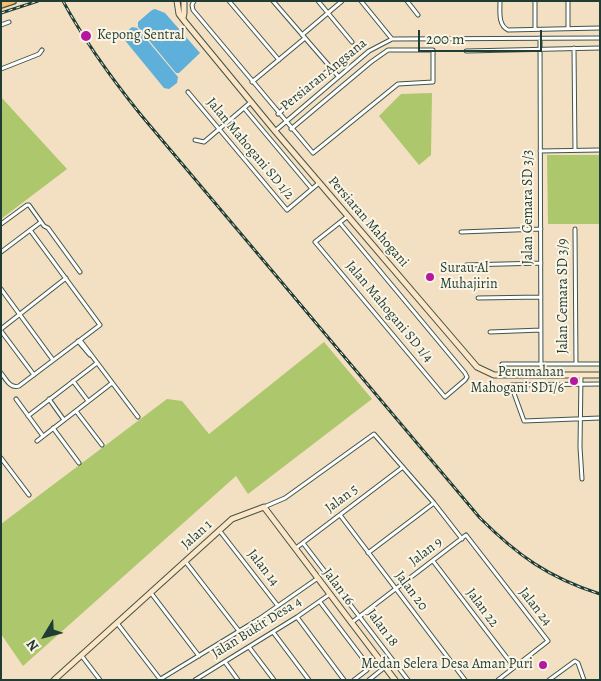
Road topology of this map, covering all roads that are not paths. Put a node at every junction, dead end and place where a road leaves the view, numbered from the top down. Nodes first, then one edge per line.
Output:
1 (13, 1) edge
2 (177, 1) edge
3 (193, 1) edge
4 (228, 1) edge
5 (273, 1) edge
6 (318, 1) edge
7 (342, 1) edge
8 (362, 1) edge
9 (407, 1) edge
10 (500, 1) edge
11 (535, 1) edge
12 (568, 1) edge
13 (184, 4) edge
14 (1, 5) edge
15 (328, 13) junction
16 (418, 15) dead end
17 (183, 18) junction
18 (9, 22) dead end
19 (1, 25) edge
20 (568, 28) junction
21 (600, 28) edge
22 (535, 29) junction
23 (304, 36) junction
24 (540, 38) junction
25 (600, 38) edge
26 (392, 40) junction
27 (352, 42) dead end
28 (540, 46) junction
29 (574, 48) junction
30 (600, 48) edge
31 (42, 50) dead end
32 (466, 51) dead end
33 (279, 60) junction
34 (331, 68) junction
35 (1, 69) edge
36 (338, 76) junction
37 (252, 82) junction
38 (188, 92) dead end
39 (251, 102) junction
40 (244, 108) junction
41 (278, 114) junction
42 (285, 122) junction
43 (219, 129) junction
44 (291, 129) junction
45 (275, 131) junction
46 (195, 140) dead end
47 (575, 150) junction
48 (600, 150) edge
49 (540, 151) junction
50 (320, 183) junction
51 (312, 189) junction
52 (348, 216) junction
53 (41, 222) junction
54 (340, 223) junction
55 (1, 224) edge
56 (540, 229) junction
57 (575, 229) dead end
58 (30, 230) junction
59 (461, 232) dead end
60 (1, 252) edge
61 (541, 263) junction
62 (466, 265) dead end
63 (80, 272) dead end
64 (66, 278) junction
65 (1, 289) edge
66 (541, 297) junction
67 (478, 298) dead end
68 (20, 314) junction
69 (1, 330) edge
70 (541, 330) junction
71 (490, 332) dead end
72 (79, 341) junction
73 (53, 360) junction
74 (97, 363) junction
75 (502, 364) dead end
76 (541, 364) junction
77 (576, 364) junction
78 (600, 364) edge
79 (1, 373) edge
80 (541, 373) junction
81 (34, 375) junction
82 (581, 375) junction
83 (600, 375) edge
84 (73, 381) junction
85 (112, 383) junction
86 (600, 384) edge
87 (581, 385) junction
88 (16, 399) dead end
89 (49, 399) junction
90 (88, 401) junction
91 (76, 411) junction
92 (28, 416) junction
93 (138, 417) dead end
94 (580, 418) junction
95 (600, 418) edge
96 (64, 420) junction
97 (53, 428) junction
98 (43, 436) junction
99 (37, 441) dead end
100 (102, 445) dead end
101 (1, 458) edge
102 (79, 463) dead end
103 (403, 468) junction
104 (582, 479) dead end
105 (29, 495) dead end
106 (434, 503) junction
107 (264, 507) junction
108 (340, 515) junction
109 (219, 530) junction
110 (466, 535) joint
111 (462, 539) junction
112 (304, 542) junction
113 (296, 549) junction
114 (368, 553) junction
115 (185, 561) junction
116 (433, 561) junction
117 (318, 578) junction
118 (396, 590) junction
119 (150, 592) junction
120 (330, 594) junction
121 (320, 602) junction
122 (278, 606) junction
123 (297, 617) junction
124 (360, 617) junction
125 (117, 623) junction
126 (352, 623) junction
127 (239, 631) junction
128 (273, 632) junction
129 (249, 647) junction
130 (81, 655) junction
131 (199, 656) junction
132 (225, 662) junction
133 (386, 667) junction
134 (514, 668) junction
135 (160, 679) edge
136 (54, 680) edge
137 (100, 680) edge
138 (195, 680) edge
139 (238, 680) edge
140 (274, 680) edge
141 (309, 680) edge
142 (344, 680) edge
143 (354, 680) edge
144 (369, 680) edge
145 (395, 680) edge
146 (408, 680) edge
147 (465, 680) edge
148 (498, 680) edge
149 (548, 680) edge
150 (584, 680) edge

1 - 14 main road
2 - 17 street, Persiaran Mahogani
3 - 13 street
3 - 37 street
4 - 33 street
5 - 23 street
6 - 15 street
7 - 15 street
8 - 26 street
9 - 16 street
10 - 22 street
11 - 22 street
12 - 20 street
13 - 17 street
15 - 23 street
15 - 27 street
17 - 39 street, Persiaran Mahogani
18 - 19 street
20 - 21 street
20 - 22 street
23 - 33 street
23 - 34 street
24 - 25 street, Persiaran Angsana
24 - 26 street, Persiaran Angsana
24 - 28 street, Jalan Cemara SD 3/3
26 - 36 street, Persiaran Angsana
28 - 29 street
28 - 32 street
28 - 49 street, Jalan Cemara SD 3/3
29 - 30 street
29 - 47 street
31 - 35 street
33 - 37 street
34 - 36 street
34 - 41 street
36 - 42 street, Persiaran Angsana
37 - 41 street
38 - 43 street, Jalan Mahogani SD 1/2
39 - 40 street
39 - 45 street, Persiaran Mahogani
40 - 43 street
40 - 51 street
41 - 42 street
42 - 44 street
42 - 45 street, Persiaran Angsana
43 - 46 street
43 - 51 street, Jalan Mahogani SD 1/2
44 - 44 street
45 - 50 street, Persiaran Mahogani
47 - 48 street
47 - 49 street
49 - 56 street, Jalan Cemara SD 3/3
50 - 51 street, Jalan Mahogani SD 1/2
50 - 52 street, Persiaran Mahogani
52 - 54 street
52 - 80 street, Persiaran Mahogani
53 - 55 street
53 - 58 street
53 - 63 street
54 - 54 street, Jalan Mahogani SD 1/4
56 - 59 street
56 - 61 street, Jalan Cemara SD 3/3
57 - 77 street, Jalan Cemara SD 3/9
58 - 60 street
58 - 64 street
61 - 62 street
61 - 66 street, Jalan Cemara SD 3/3
64 - 68 street
64 - 72 street
65 - 68 street
66 - 67 street
66 - 70 street, Jalan Cemara SD 3/3
68 - 69 street
68 - 73 street
69 - 81 street
70 - 71 street
70 - 76 street, Jalan Cemara SD 3/3
72 - 73 street
72 - 74 street
73 - 81 street
74 - 84 street
74 - 85 street
75 - 76 street
76 - 77 street
76 - 80 street, Jalan Cemara SD 3/3
77 - 78 street
79 - 81 street
80 - 82 street, Persiaran Mahogani
82 - 83 street, Persiaran Mahogani
82 - 87 street
84 - 89 street
84 - 90 street
85 - 90 street
85 - 93 street
86 - 87 street
87 - 94 street
87 - 94 street
88 - 92 street
89 - 92 street
89 - 96 street
90 - 91 street
91 - 96 street
91 - 100 street
92 - 98 street
94 - 95 street
94 - 104 street
96 - 97 street
97 - 98 street
97 - 102 street
98 - 99 street
101 - 105 street
103 - 106 street
103 - 107 street, Jalan 1
103 - 108 street, Jalan 5
106 - 111 street
106 - 114 street
107 - 109 street, Jalan 1
107 - 113 street, Jalan 16
108 - 112 street, Jalan 5
108 - 114 street, Jalan 20
109 - 115 street, Jalan 1
109 - 122 street, Jalan 14
110 - 111 street, Jalan 9
110 - 134 street, Jalan 24
111 - 116 street, Jalan 9
112 - 113 street, Jalan 5
112 - 124 street, Jalan 18
113 - 117 street, Jalan 16
114 - 118 street, Jalan 20
115 - 119 street, Jalan 1
115 - 127 street
116 - 118 street, Jalan 9
116 - 134 street, Jalan 22
117 - 120 street, Jalan 16
117 - 122 street, Jalan 14
118 - 124 street, Jalan 9
118 - 147 street, Jalan 20
119 - 125 street, Jalan 1
119 - 131 street
120 - 121 street, Jalan Bukit Desa 4
120 - 126 street, Jalan 16
121 - 123 street, Jalan Bukit Desa 4
121 - 143 street
122 - 127 street
123 - 128 street, Jalan Bukit Desa 4
123 - 142 street
124 - 126 street, Jalan 9
124 - 146 street, Jalan 18
125 - 130 street, Jalan 1
125 - 135 street
126 - 133 street, Jalan 16
127 - 131 street
128 - 129 street, Jalan Bukit Desa 4
128 - 141 street
129 - 132 street, Jalan Bukit Desa 4
129 - 140 street
130 - 136 street, Jalan 1
130 - 137 street
131 - 135 street
132 - 138 street, Jalan Bukit Desa 4
132 - 139 street
133 - 144 street
133 - 145 street, Jalan 16
134 - 148 street, Jalan 24
149 - 150 street

